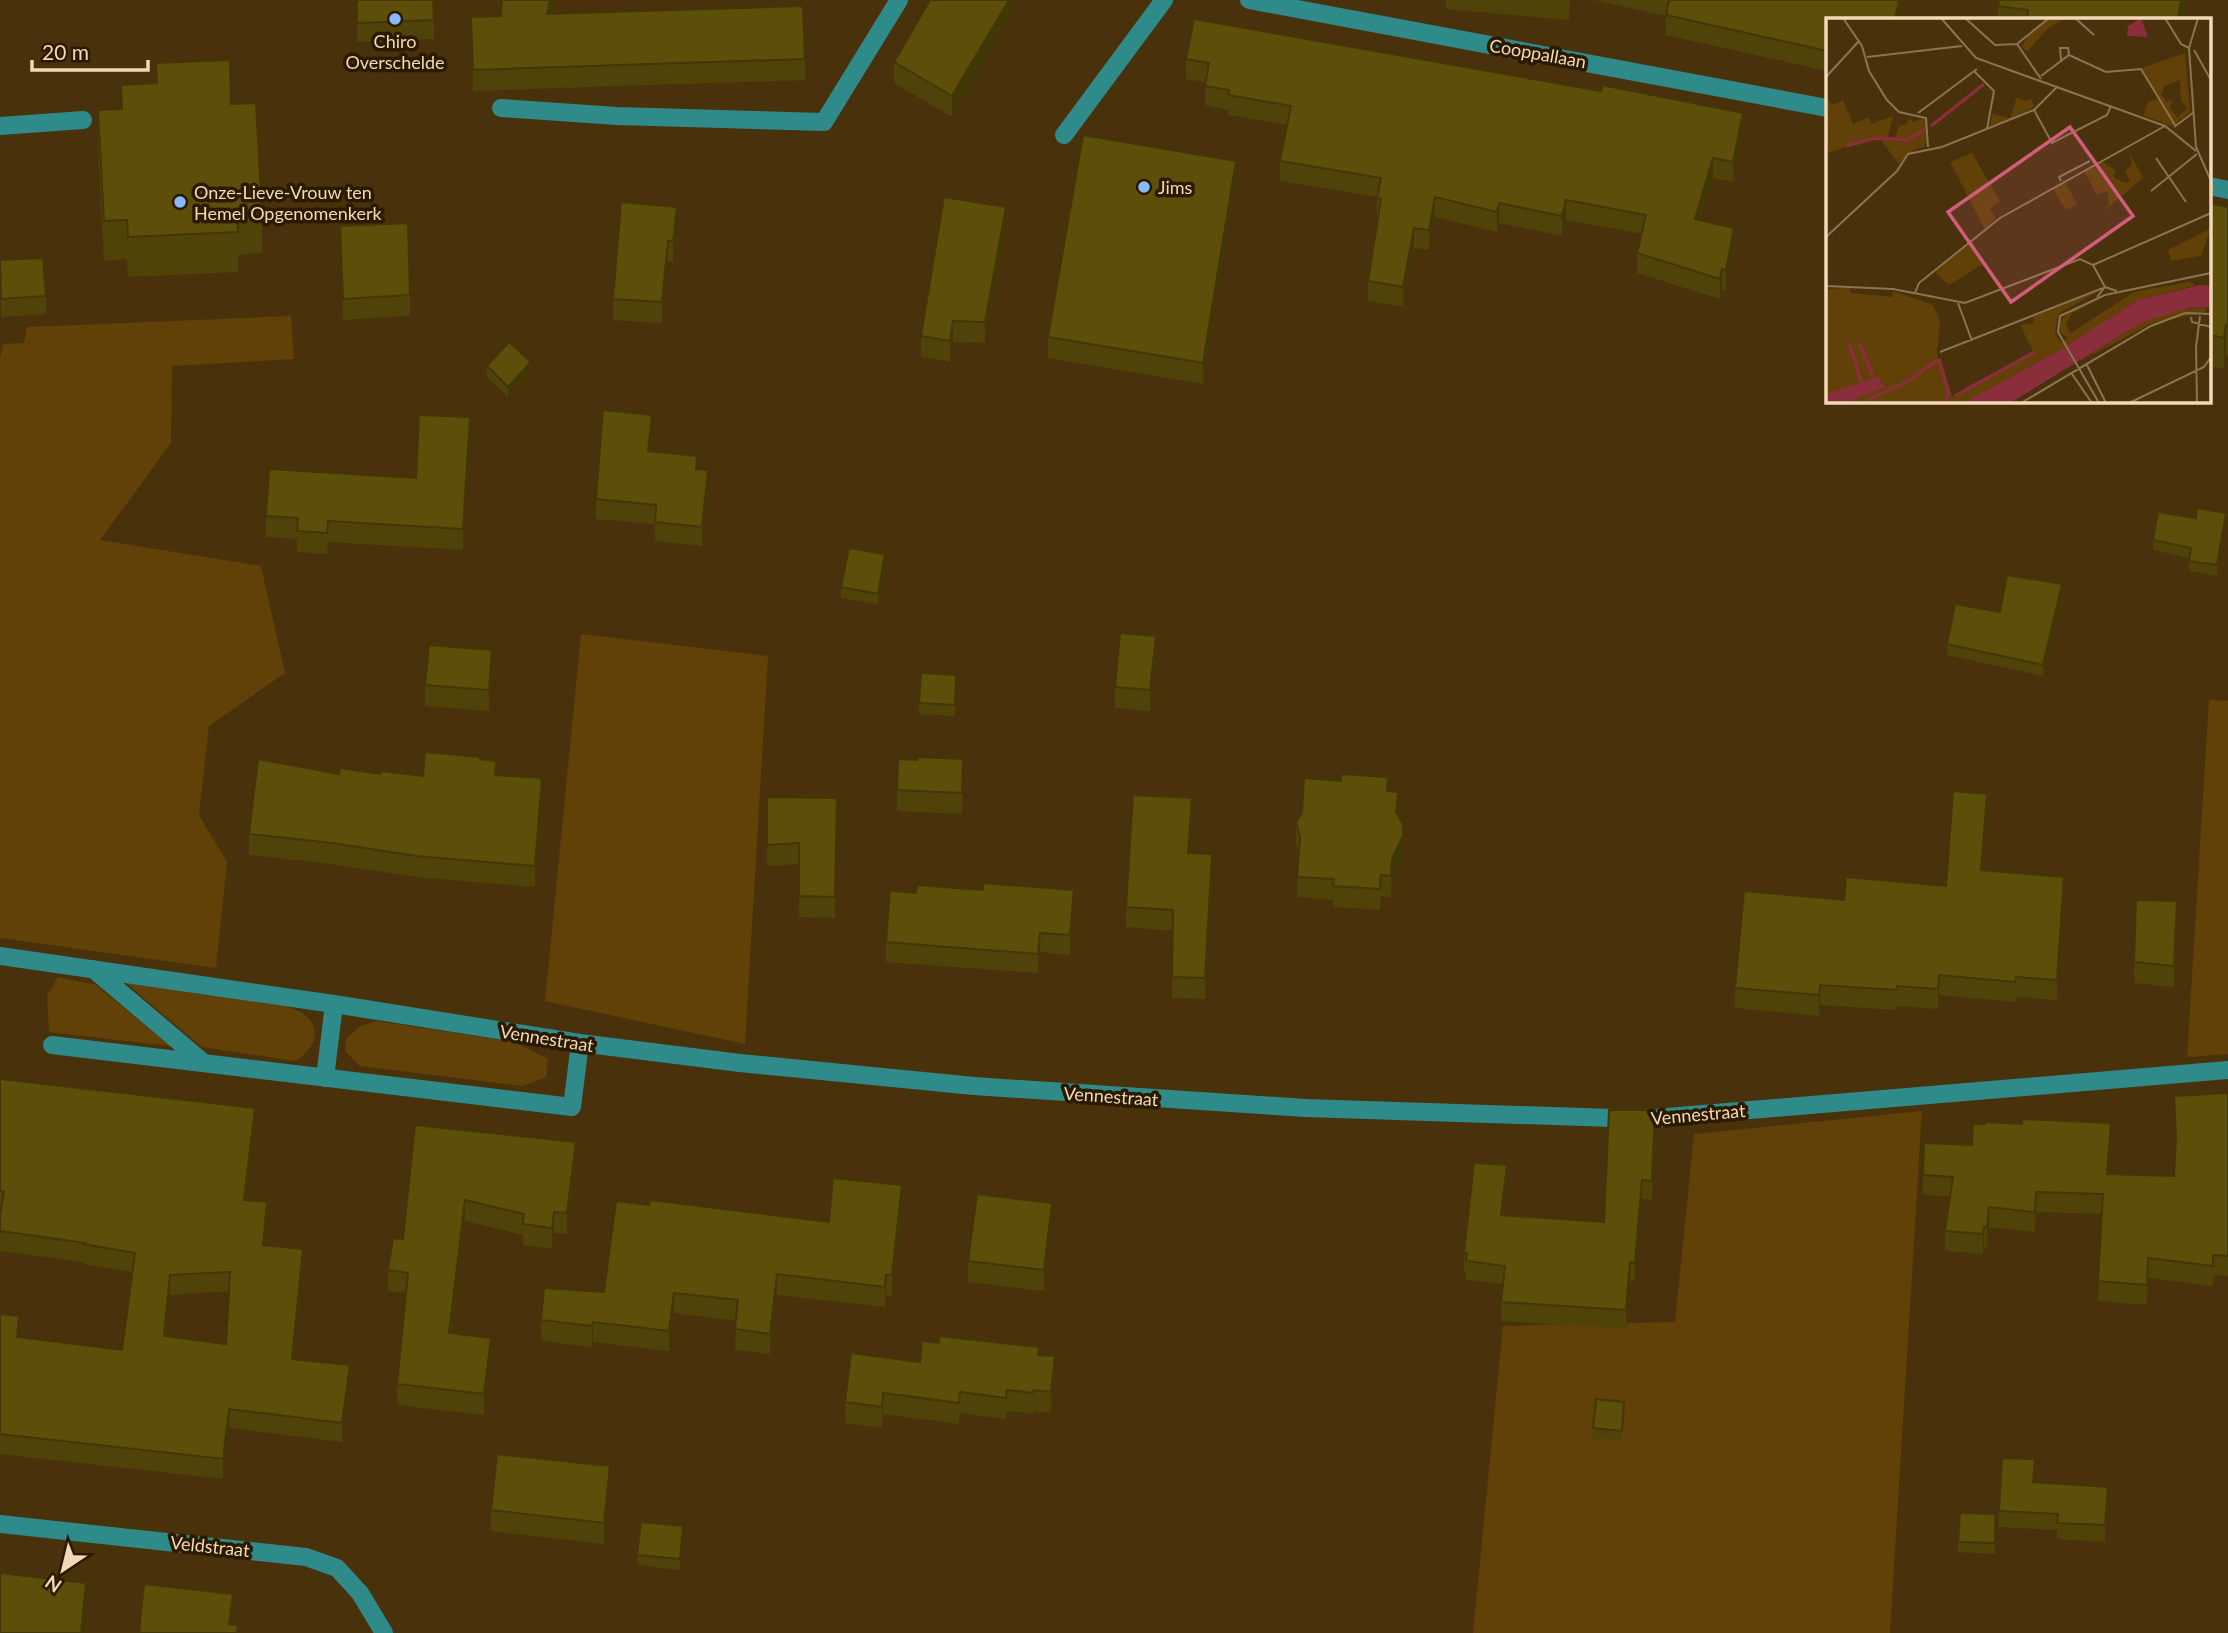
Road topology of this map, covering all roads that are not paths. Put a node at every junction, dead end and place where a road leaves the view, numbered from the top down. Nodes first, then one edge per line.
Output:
1 (899, 0) edge
2 (1164, 0) edge
3 (1249, 0) edge
4 (501, 108) dead end
5 (1826, 108) edge
6 (83, 120) dead end
7 (0, 126) edge
8 (1064, 135) dead end
9 (2210, 186) edge
10 (2228, 190) edge
11 (0, 956) edge
12 (93, 969) junction
13 (334, 1004) junction
14 (580, 1043) junction
15 (52, 1045) dead end
16 (204, 1063) junction
17 (2228, 1070) edge
18 (325, 1078) junction
19 (0, 1524) edge
20 (384, 1633) edge

1 - 4 street
2 - 8 street
3 - 5 street, Cooppallaan
6 - 7 street
9 - 10 street
11 - 12 street, Vennestraat
12 - 13 street, Vennestraat
12 - 16 street
13 - 14 street, Vennestraat
13 - 18 street
14 - 17 street, Vennestraat
14 - 18 street
15 - 16 street
16 - 18 street
19 - 20 street, Veldstraat

